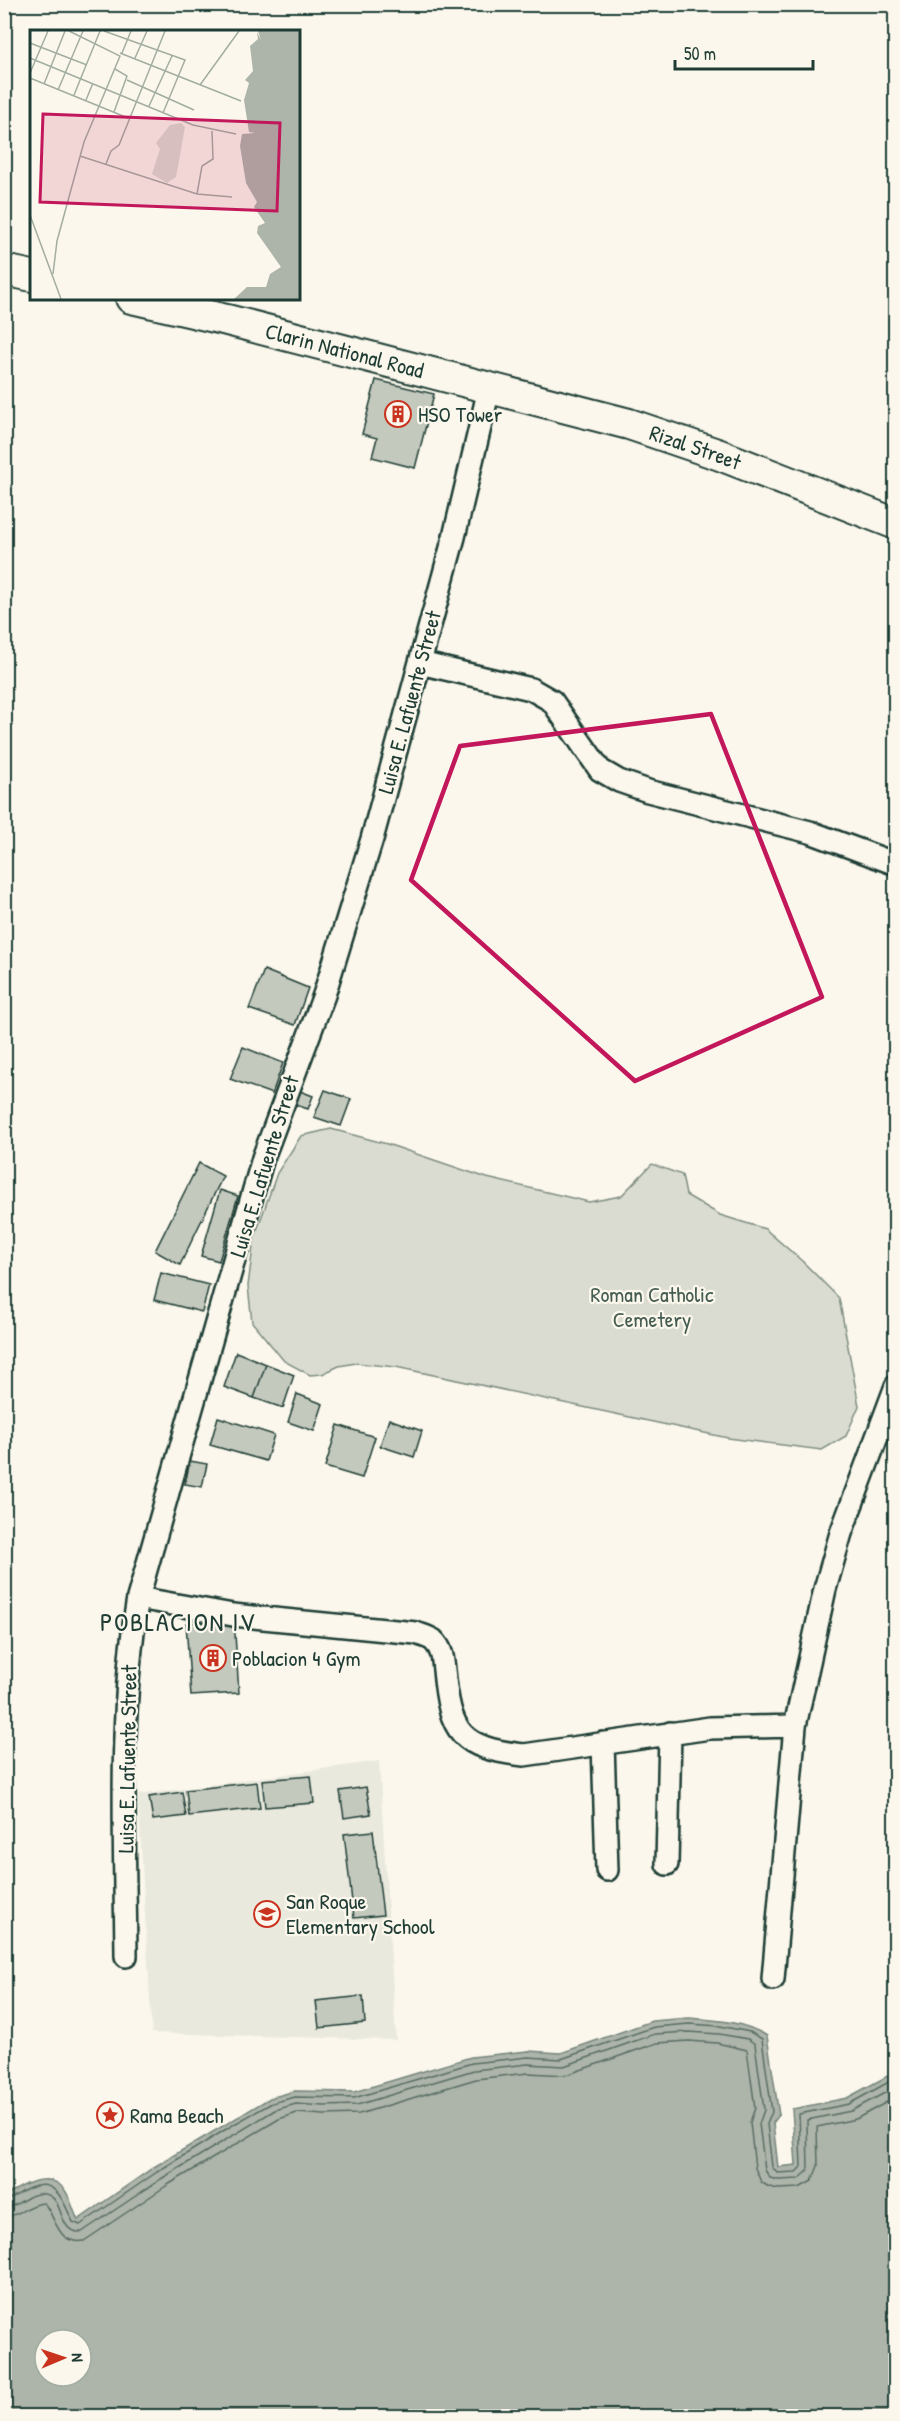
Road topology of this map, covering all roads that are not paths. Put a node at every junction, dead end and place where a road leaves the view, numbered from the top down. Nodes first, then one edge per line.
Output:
1 (4, 270) edge
2 (30, 276) edge
3 (140, 300) edge
4 (489, 389) junction
5 (896, 524) edge
6 (420, 663) junction
7 (894, 860) edge
8 (896, 1386) edge
9 (138, 1598) junction
10 (795, 1726) junction
11 (670, 1733) junction
12 (603, 1743) junction
13 (667, 1864) dead end
14 (607, 1870) dead end
15 (126, 1956) dead end
16 (773, 1979) dead end

1 - 2 main road
3 - 4 main road, Clarin National Road
4 - 5 main road, Rizal Street
4 - 6 street, Luisa E. Lafuente Street
6 - 7 street
6 - 9 street, Luisa E. Lafuente Street
8 - 10 street
9 - 12 street
9 - 15 street, Luisa E. Lafuente Street
10 - 11 street
10 - 16 street
11 - 12 street
11 - 13 street
12 - 14 street

